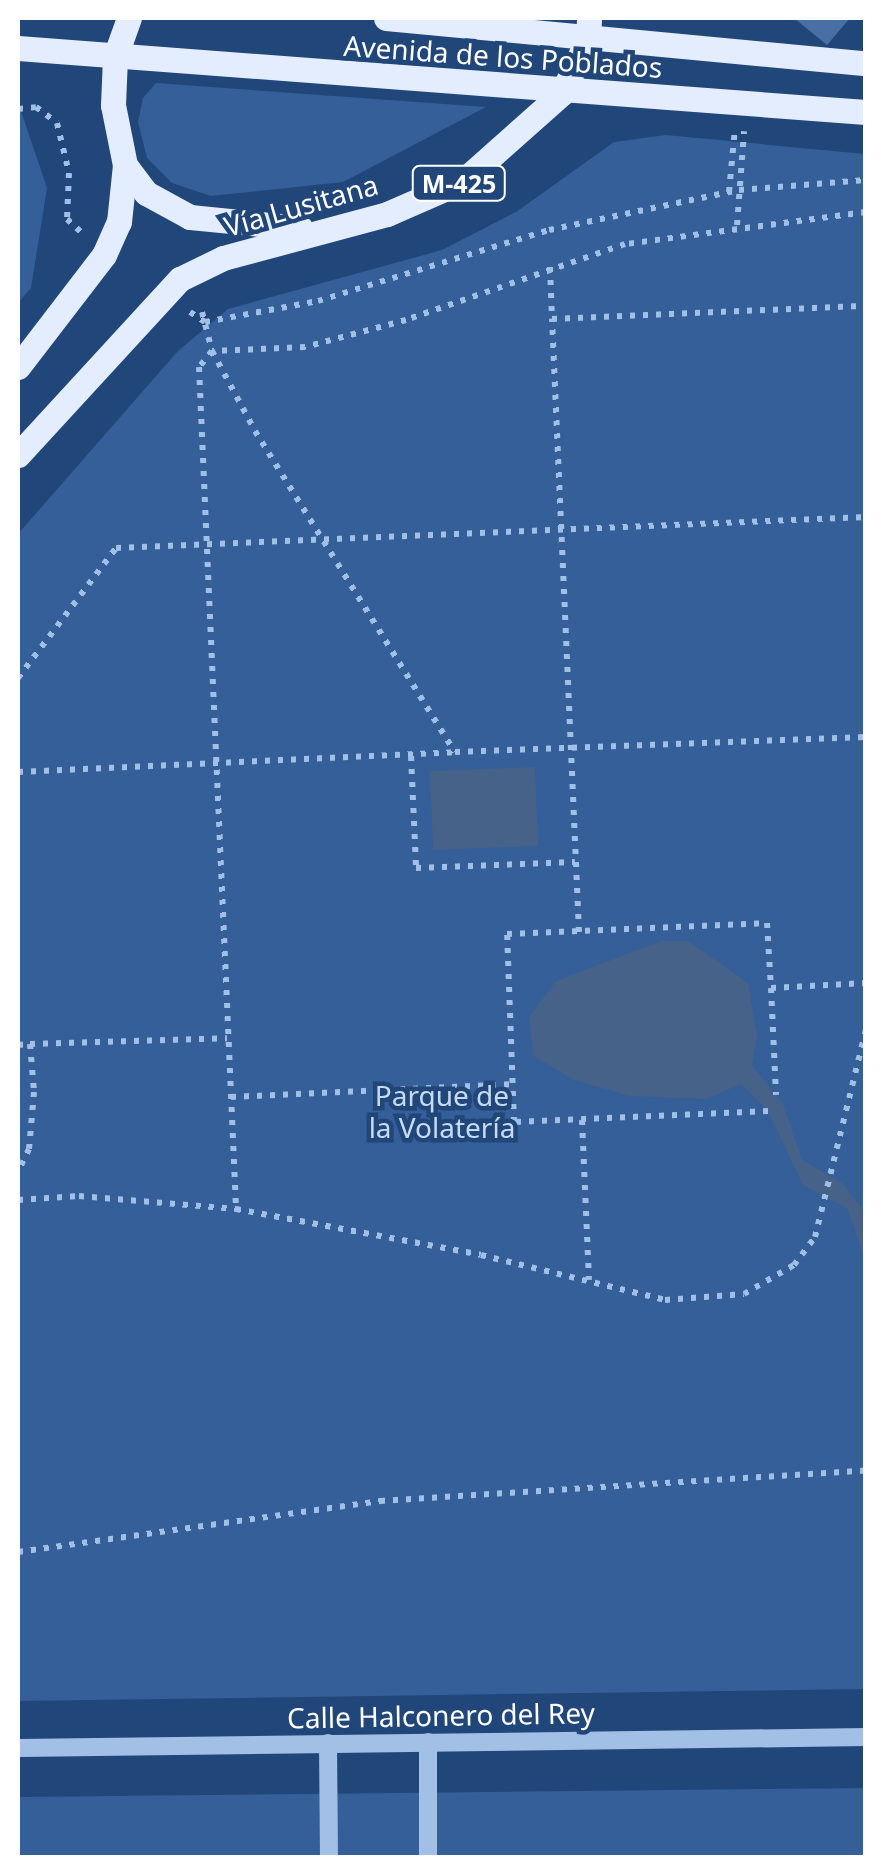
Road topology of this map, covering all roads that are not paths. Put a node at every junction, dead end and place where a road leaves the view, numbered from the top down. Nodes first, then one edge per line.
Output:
1 (130, 18) edge
2 (386, 18) edge
3 (589, 28) edge
4 (18, 48) edge
5 (115, 57) junction
6 (866, 63) edge
7 (562, 93) junction
8 (866, 112) edge
9 (125, 166) junction
10 (330, 228) junction
11 (18, 367) edge
12 (18, 455) edge
13 (866, 1738) edge
14 (328, 1742) junction
15 (428, 1742) junction
16 (18, 1748) edge
17 (330, 1858) edge
18 (428, 1858) edge

1 - 5 main road
2 - 3 main road, Avenida de los Poblados
3 - 6 main road, Avenida de los Poblados
3 - 7 main road, Vía Lusitana / M-425
4 - 5 main road, Avenida de los Poblados
5 - 7 main road, Avenida de los Poblados
5 - 9 main road
7 - 8 main road, Avenida de los Poblados
7 - 10 main road, Vía Lusitana / M-425
9 - 10 main road, M-425
9 - 11 main road
10 - 12 main road, Vía Lusitana
13 - 15 street, Calle Halconero del Rey
14 - 15 street, Calle Halconero del Rey
14 - 16 street, Calle Halconero del Rey
14 - 17 street
15 - 18 street

